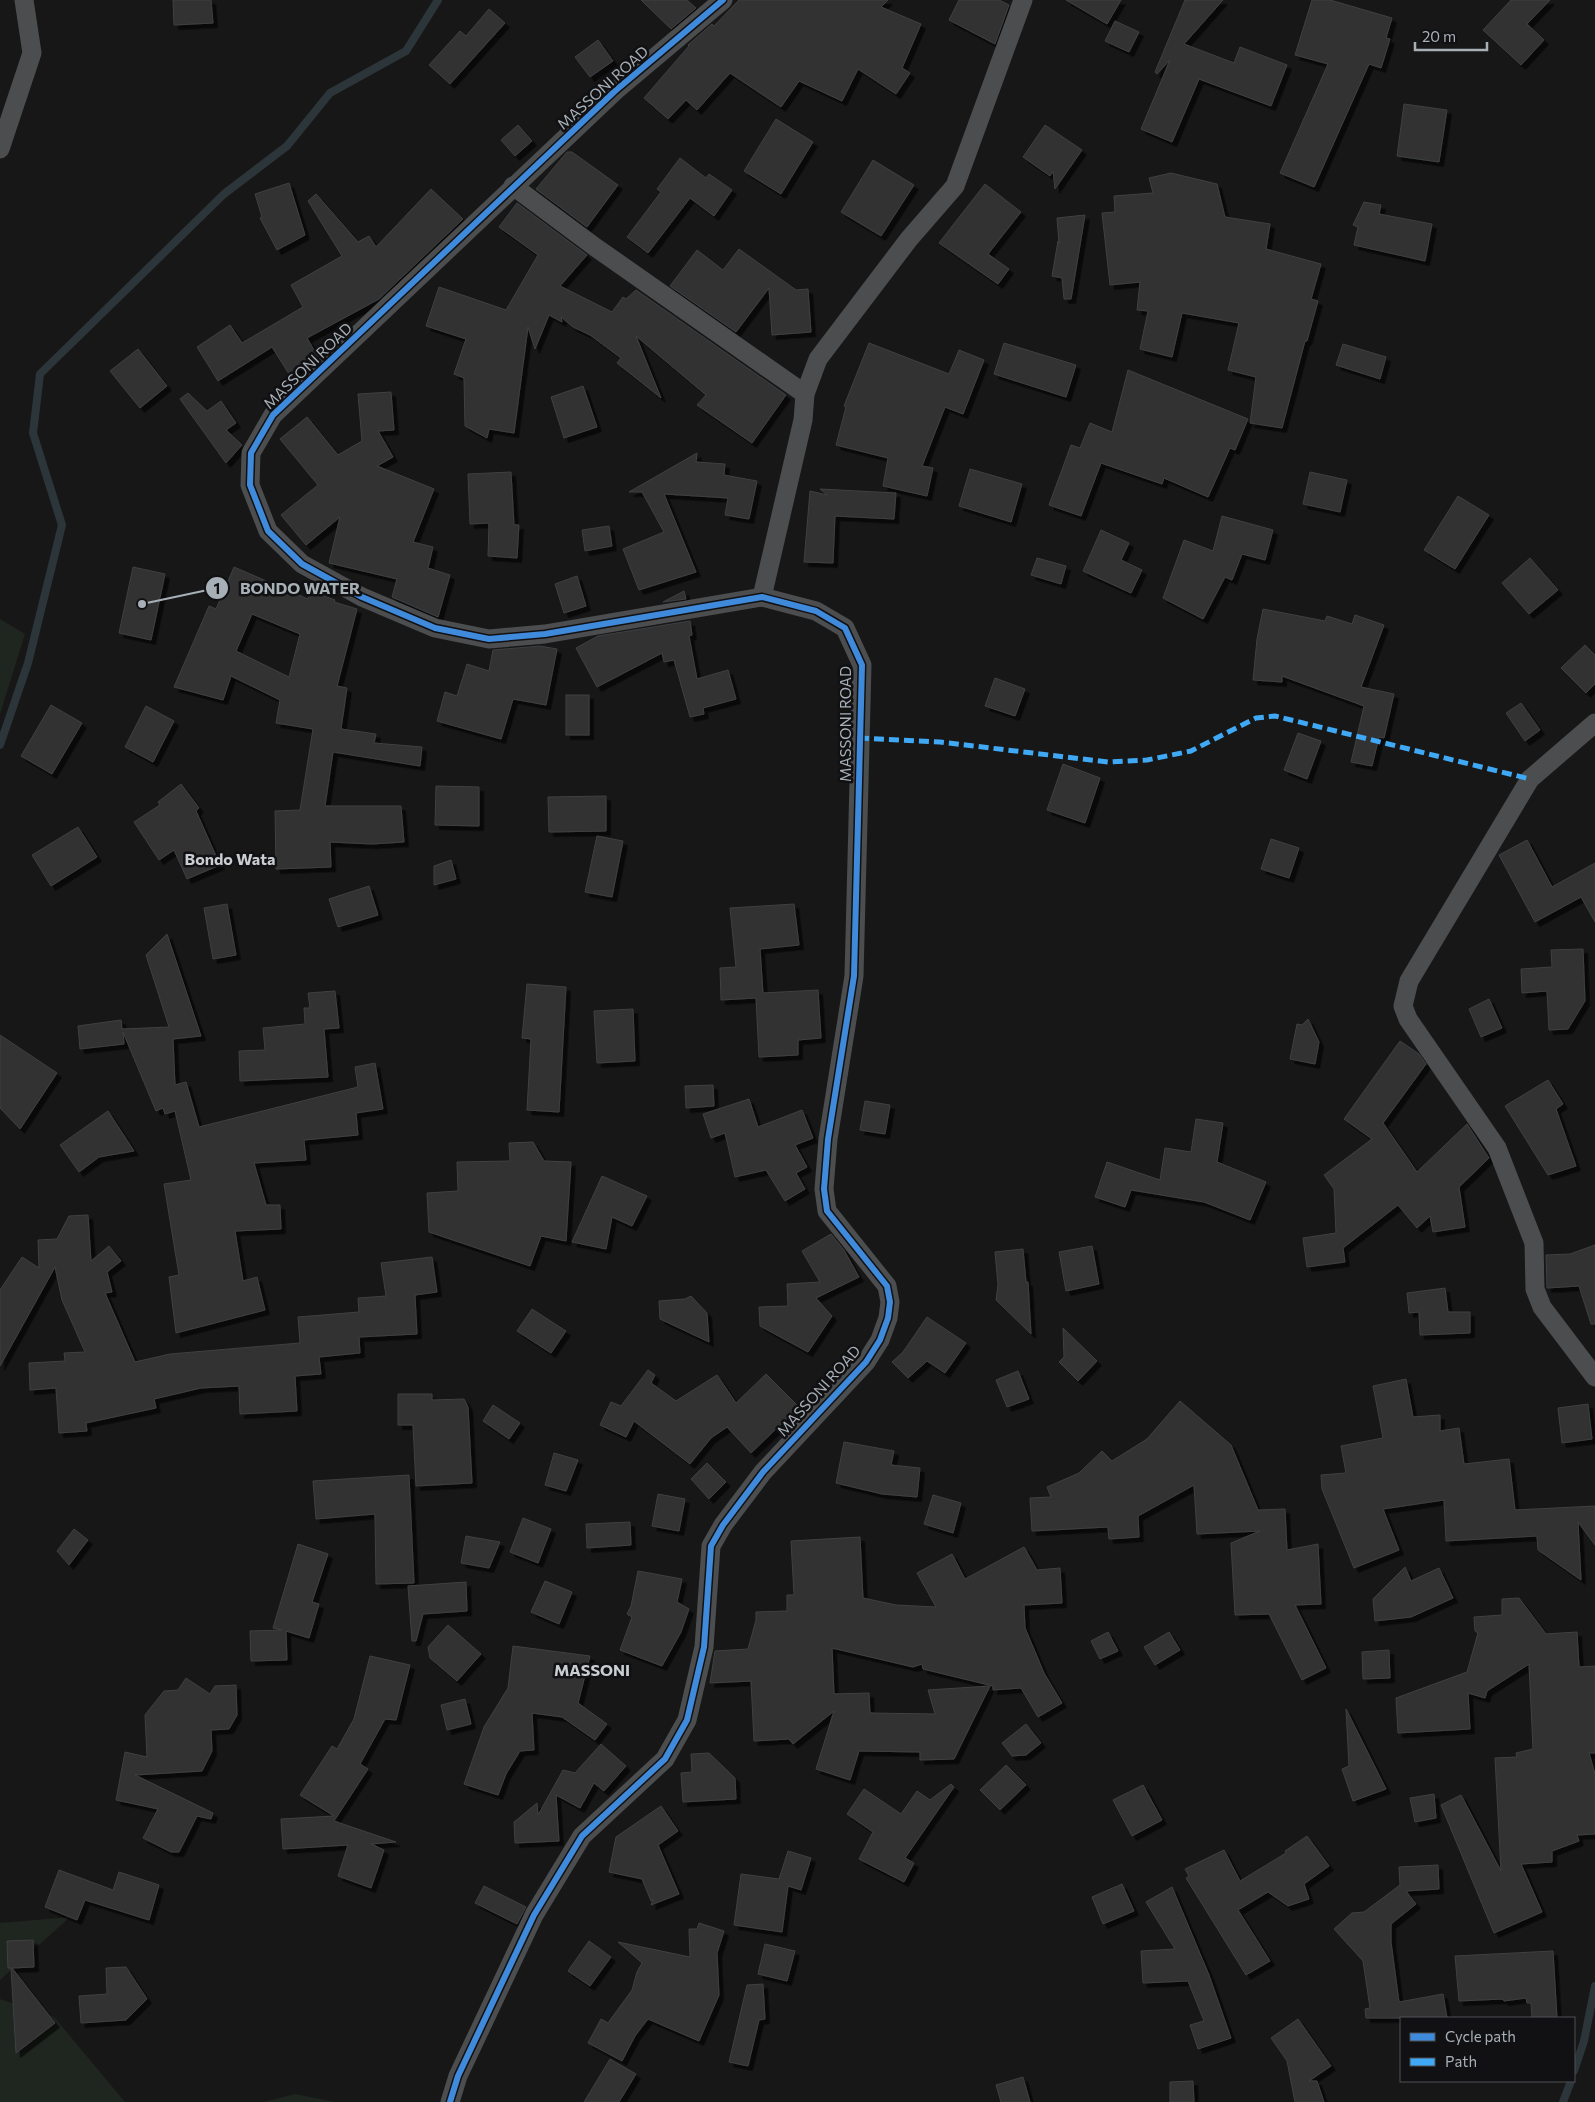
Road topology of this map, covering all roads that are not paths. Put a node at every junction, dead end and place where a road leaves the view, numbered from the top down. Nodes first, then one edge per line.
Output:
1 (24, 0) edge
2 (723, 0) edge
3 (1023, 0) edge
4 (0, 149) edge
5 (513, 186) junction
6 (805, 394) junction
7 (762, 597) junction
8 (1595, 723) edge
9 (1595, 1377) edge
10 (450, 2102) edge

1 - 4 street
2 - 5 street, MASSONI ROAD
3 - 6 street
5 - 6 street
5 - 7 street, MASSONI ROAD
6 - 7 street
7 - 10 street, MASSONI ROAD
8 - 9 street

